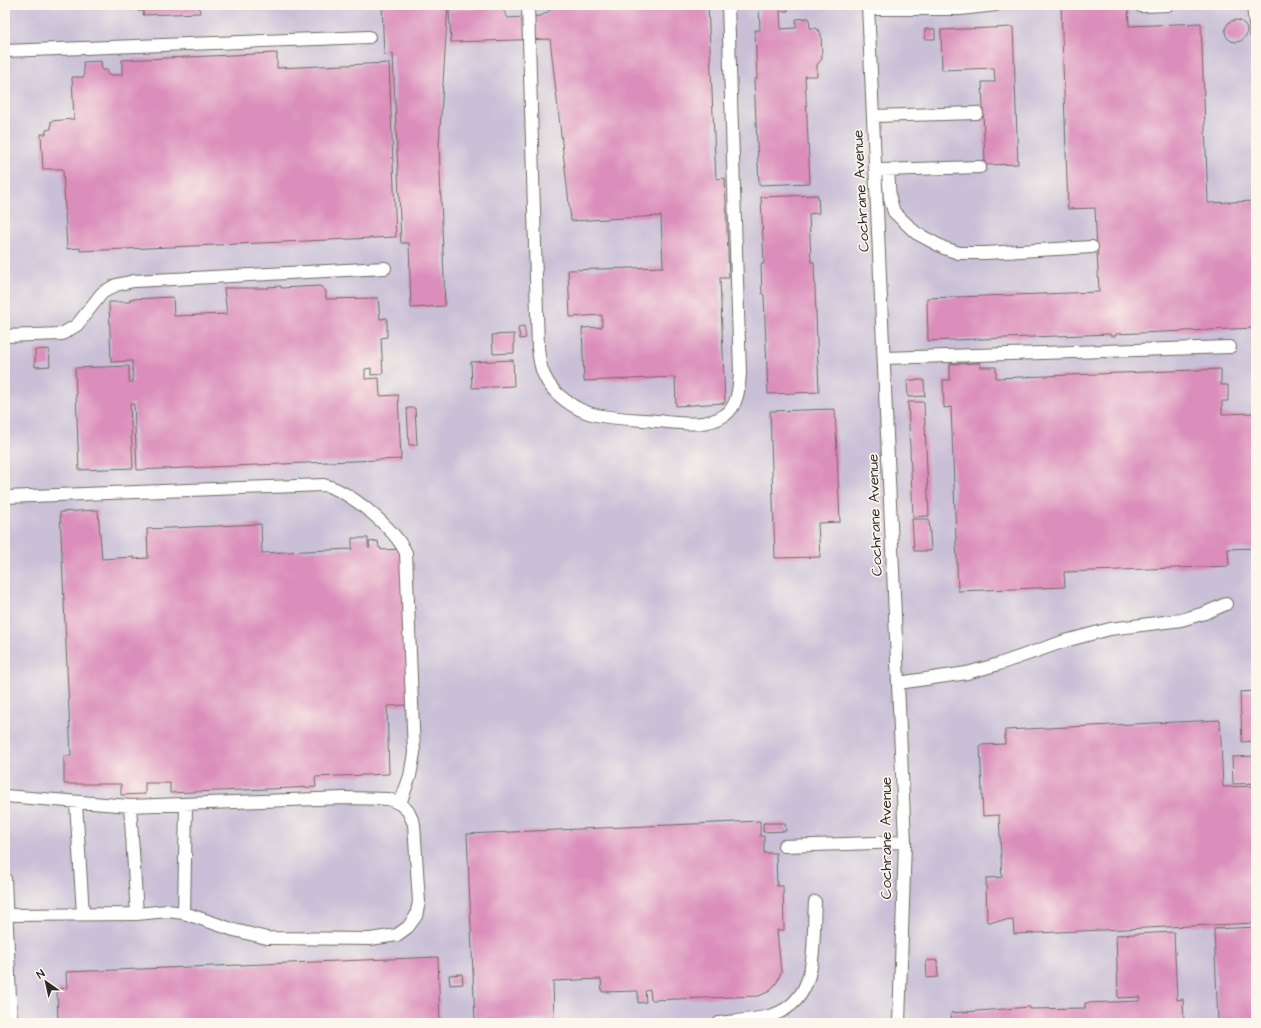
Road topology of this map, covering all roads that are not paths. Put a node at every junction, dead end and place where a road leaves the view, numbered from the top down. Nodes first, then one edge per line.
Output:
1 (528, 5) edge
2 (728, 5) edge
3 (996, 5) edge
4 (1168, 5) edge
5 (1253, 5) edge
6 (1140, 6) dead end
7 (868, 7) edge
8 (1256, 34) edge
9 (369, 37) dead end
10 (5, 51) edge
11 (976, 113) dead end
12 (873, 116) junction
13 (980, 167) dead end
14 (875, 170) junction
15 (888, 170) junction
16 (1092, 246) dead end
17 (385, 268) dead end
18 (5, 336) edge
19 (1230, 347) dead end
20 (885, 358) junction
21 (5, 497) edge
22 (1226, 604) dead end
23 (898, 682) junction
24 (5, 796) edge
25 (76, 803) junction
26 (400, 804) junction
27 (186, 805) junction
28 (130, 806) junction
29 (905, 842) junction
30 (784, 846) dead end
31 (5, 879) edge
32 (815, 902) dead end
33 (184, 913) junction
34 (83, 914) junction
35 (137, 914) junction
36 (6, 915) junction
37 (11, 1023) edge
38 (719, 1023) edge
39 (900, 1023) edge

1 - 2 lane
3 - 7 lane
4 - 6 lane
5 - 8 lane
7 - 12 lane, Cochrane Avenue
9 - 10 lane
11 - 12 lane
12 - 14 lane, Cochrane Avenue
13 - 15 lane
14 - 15 lane
14 - 20 lane, Cochrane Avenue
15 - 16 lane
17 - 18 lane
19 - 20 lane
20 - 23 lane, Cochrane Avenue
21 - 26 lane
22 - 23 lane
23 - 29 lane, Cochrane Avenue
24 - 25 lane
25 - 28 lane
25 - 34 lane
26 - 27 lane
26 - 33 lane
27 - 28 lane
27 - 33 lane
28 - 35 lane
29 - 30 lane
29 - 39 lane, Cochrane Avenue
31 - 36 lane
32 - 38 lane
33 - 35 lane
34 - 35 lane
34 - 36 lane
36 - 37 lane

